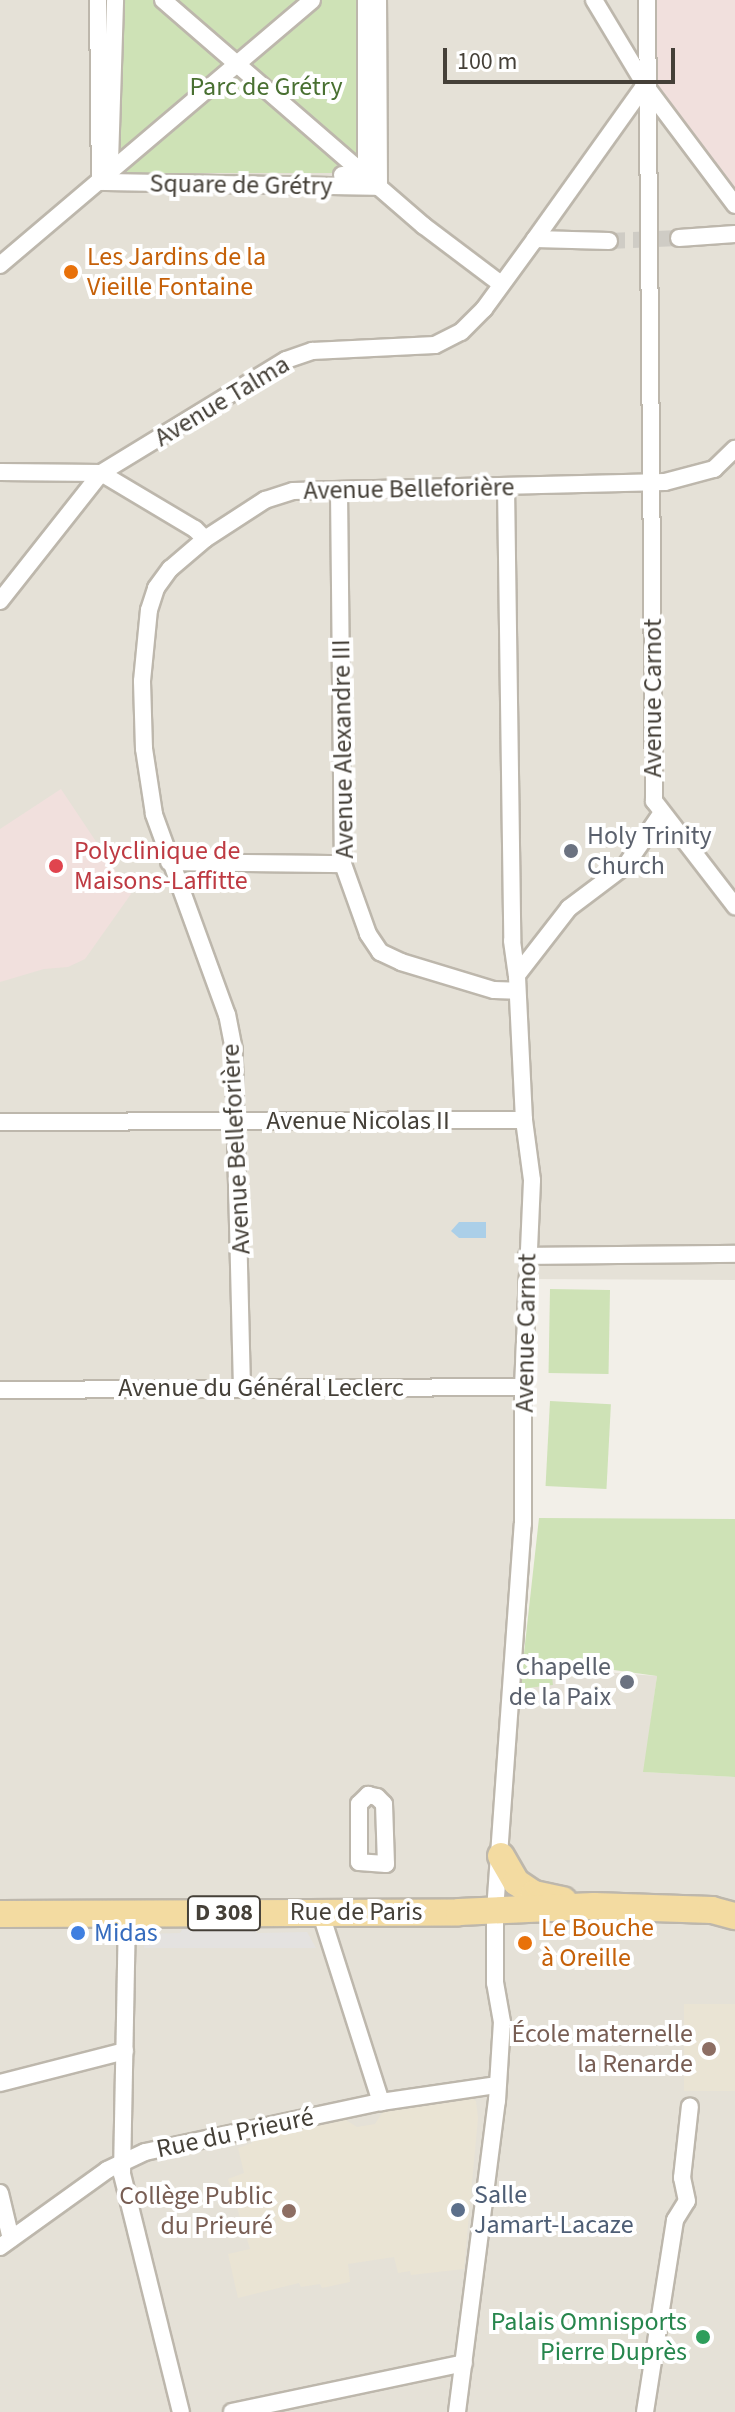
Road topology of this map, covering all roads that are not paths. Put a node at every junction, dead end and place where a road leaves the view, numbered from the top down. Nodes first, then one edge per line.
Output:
1 (98, 0) edge
2 (115, 0) edge
3 (163, 0) edge
4 (312, 0) edge
5 (366, 0) edge
6 (378, 0) edge
7 (594, 0) edge
8 (647, 0) edge
9 (234, 63) junction
10 (645, 85) junction
11 (104, 178) junction
12 (372, 181) junction
13 (735, 205) edge
14 (735, 234) edge
15 (679, 238) tunnel mouth
16 (535, 239) junction
17 (609, 241) tunnel mouth
18 (0, 265) edge
19 (501, 284) junction
20 (735, 449) edge
21 (0, 472) edge
22 (101, 473) junction
23 (652, 483) junction
24 (506, 486) junction
25 (339, 491) junction
26 (205, 539) junction
27 (0, 601) edge
28 (661, 814) junction
29 (169, 862) junction
30 (343, 864) junction
31 (735, 906) edge
32 (517, 983) junction
33 (524, 1120) junction
34 (237, 1121) junction
35 (0, 1122) edge
36 (735, 1254) edge
37 (527, 1256) junction
38 (523, 1387) junction
39 (242, 1389) junction
40 (0, 1390) edge
41 (501, 1856) junction
42 (594, 1906) junction
43 (727, 1908) edge
44 (320, 1911) junction
45 (495, 1911) junction
46 (0, 1914) edge
47 (127, 1914) junction
48 (125, 2051) junction
49 (0, 2083) edge
50 (496, 2085) junction
51 (381, 2102) junction
52 (690, 2106) dead end
53 (124, 2162) junction
54 (0, 2193) edge
55 (6, 2243) edge
56 (464, 2363) junction
57 (181, 2412) edge
58 (232, 2412) edge
59 (457, 2412) edge
60 (645, 2412) edge

1 - 11 street
2 - 11 street
3 - 9 street
4 - 9 street
5 - 12 street, Square de Grétry
6 - 12 street
7 - 10 street
8 - 10 street, Avenue Carnot
9 - 11 street
9 - 12 street
10 - 13 street
10 - 16 street, Avenue Talma
10 - 23 street, Avenue Carnot
11 - 12 street, Square de Grétry
11 - 18 street
12 - 19 street
14 - 15 street
16 - 17 street
16 - 19 street, Avenue Talma
19 - 22 street, Avenue Talma
20 - 23 street, Avenue Belleforière
21 - 22 street
22 - 26 street
22 - 27 street, Avenue Talma
23 - 24 street, Avenue Belleforière
23 - 28 street, Avenue Carnot
24 - 25 street, Avenue Belleforière
24 - 32 street
25 - 26 street, Avenue Belleforière
25 - 30 street, Avenue Alexandre III
26 - 29 street, Avenue Belleforière
28 - 31 street
28 - 32 street, Avenue Carnot
29 - 30 street
29 - 34 street, Avenue Belleforière
30 - 32 street, Avenue Alexandre III
32 - 33 street, Avenue Carnot
33 - 34 street, Avenue Nicolas II
33 - 37 street, Avenue Carnot
34 - 35 street, Avenue Nicolas II
34 - 39 street, Avenue Belleforière
36 - 37 street
37 - 38 street, Avenue Carnot
38 - 39 street, Avenue du Général Leclerc
38 - 41 street, Avenue Carnot
39 - 40 street, Avenue du Général Leclerc
41 - 42 main road
41 - 45 street, Avenue Carnot
42 - 43 main road, Rue de Paris / D 308
42 - 45 main road, Rue de Paris / D 308
44 - 45 main road, Rue de Paris / D 308
44 - 47 main road, Rue de Paris / D 308
44 - 51 street
45 - 50 street, Avenue Carnot
46 - 47 main road, Rue de Paris / D 308
47 - 48 street
48 - 49 street
48 - 53 street
50 - 51 street, Rue du Prieuré
50 - 56 street, Avenue Carnot
51 - 53 street, Rue du Prieuré
52 - 60 street
53 - 55 street, Rue du Prieuré
53 - 57 street
54 - 55 street
56 - 58 street
56 - 59 street, Avenue Carnot

